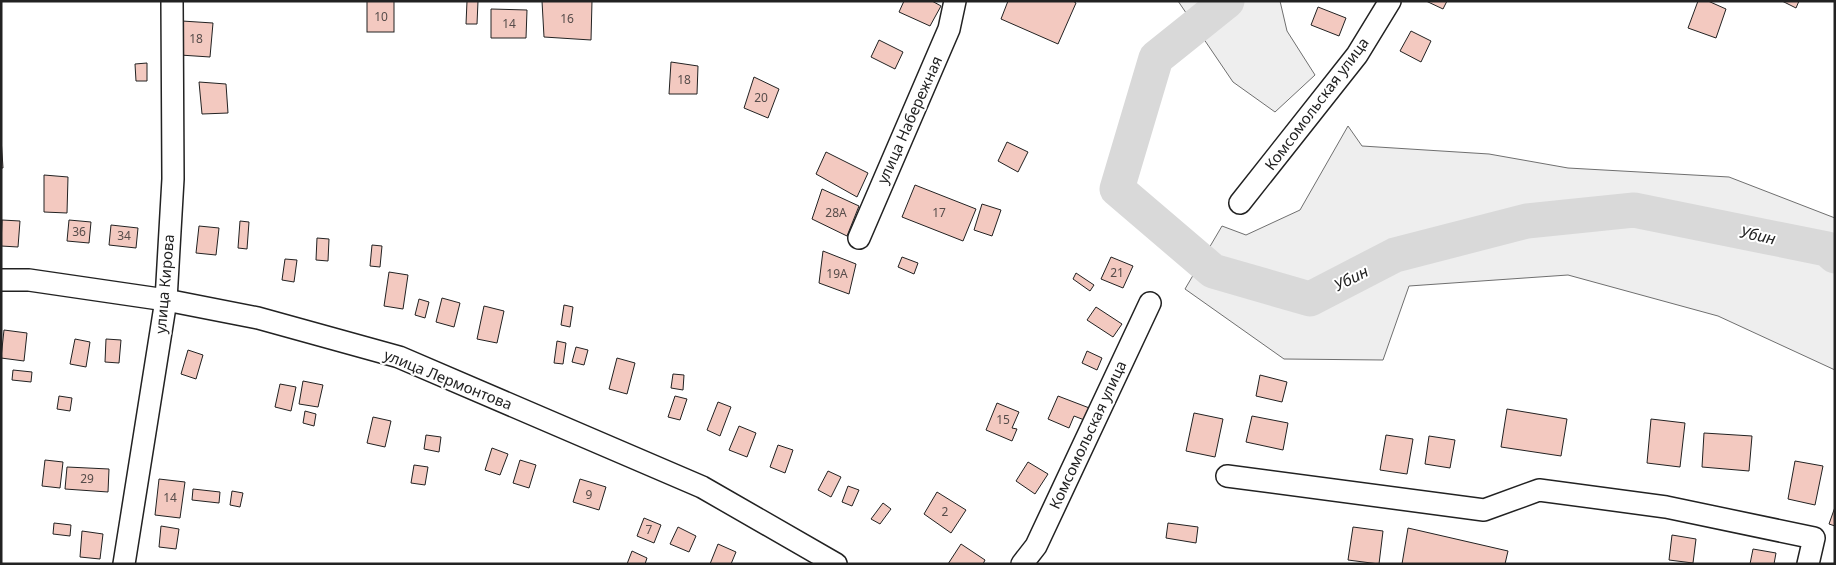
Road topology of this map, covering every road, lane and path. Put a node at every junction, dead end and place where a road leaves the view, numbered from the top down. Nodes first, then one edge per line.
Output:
1 (172, 1) edge
2 (955, 1) edge
3 (1390, 1) edge
4 (1240, 203) dead end
5 (859, 238) dead end
6 (1, 280) edge
7 (166, 300) junction
8 (1150, 303) dead end
9 (1227, 476) dead end
10 (124, 564) edge
11 (836, 564) edge
12 (1022, 564) edge
13 (1808, 564) edge

1 - 7 street, улица Кирова
2 - 5 street, улица Набережная
3 - 4 street, Комсомольская улица
6 - 7 street, улица Лермонтова
7 - 10 street, улица Кирова
7 - 11 street, улица Лермонтова
8 - 12 street, Комсомольская улица
9 - 13 street

